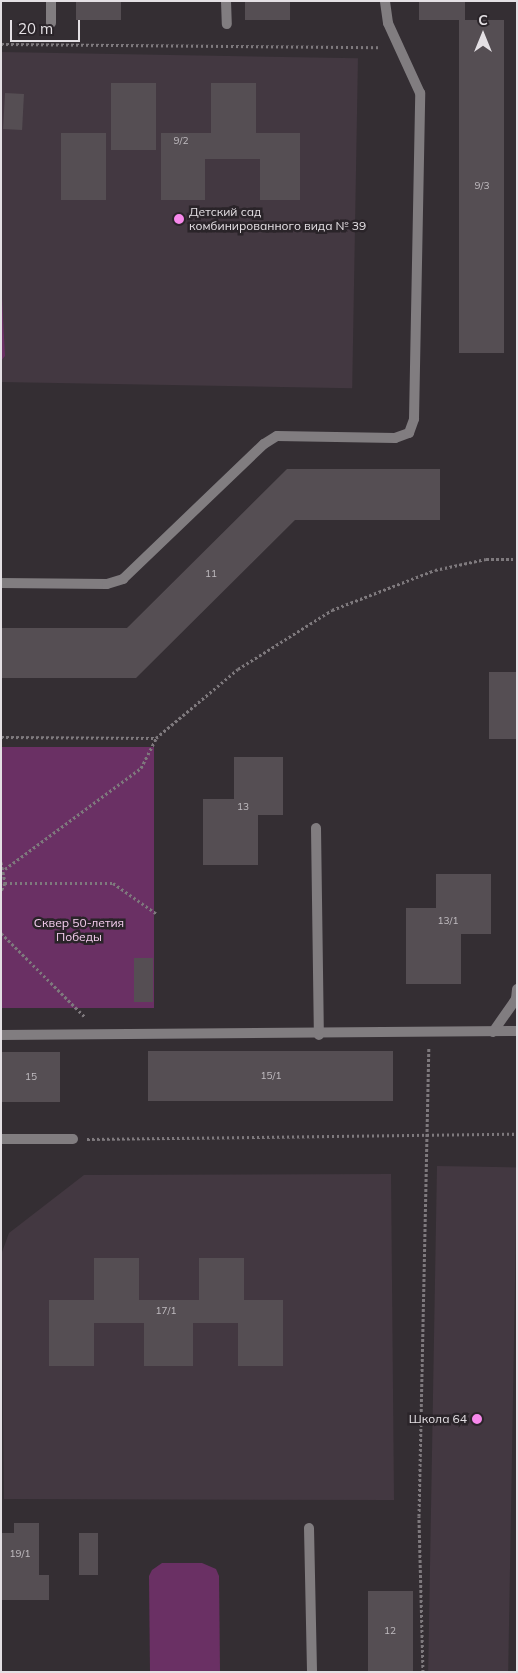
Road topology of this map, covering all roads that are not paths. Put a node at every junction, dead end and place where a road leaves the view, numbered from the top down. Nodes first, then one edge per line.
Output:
1 (51, 1) edge
2 (226, 1) edge
3 (385, 1) edge
4 (51, 23) dead end
5 (227, 24) dead end
6 (1, 583) edge
7 (316, 828) dead end
8 (517, 989) edge
9 (517, 1031) edge
10 (493, 1032) junction
11 (1, 1034) edge
12 (319, 1034) junction
13 (1, 1139) edge
14 (73, 1139) road end
15 (310, 1528) dead end
16 (312, 1672) edge

1 - 4 lane
2 - 5 lane
3 - 6 lane
7 - 12 lane
8 - 10 lane
9 - 10 lane
10 - 12 lane
11 - 12 lane
13 - 14 lane
15 - 16 lane

